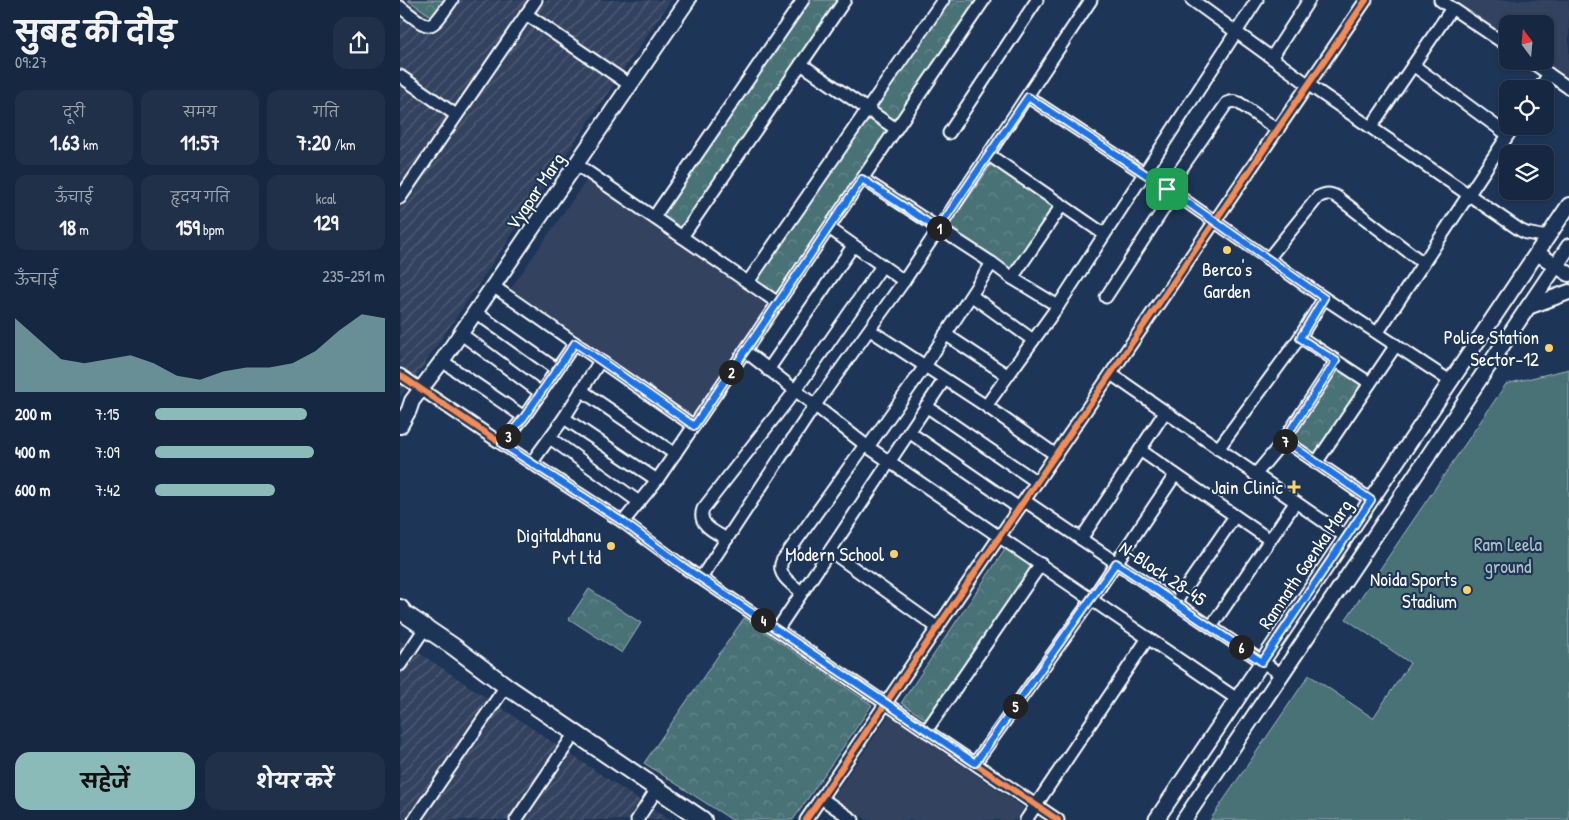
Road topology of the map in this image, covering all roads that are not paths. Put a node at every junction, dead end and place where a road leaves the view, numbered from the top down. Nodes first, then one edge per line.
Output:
1 (452, 0) edge
2 (536, 0) edge
3 (688, 0) edge
4 (802, 0) edge
5 (845, 0) edge
6 (943, 0) edge
7 (984, 0) edge
8 (1037, 0) edge
9 (1091, 0) edge
10 (1192, 0) edge
11 (1257, 0) edge
12 (1309, 0) edge
13 (1440, 0) edge
14 (1360, 2) edge
15 (400, 7) edge
16 (1452, 8) junction
17 (526, 14) junction
18 (1238, 32) junction
19 (1499, 40) edge
20 (1272, 57) junction
21 (801, 64) junction
22 (1413, 66) junction
23 (1543, 70) edge
24 (1549, 74) junction
25 (400, 76) edge
26 (1545, 80) edge
27 (630, 85) junction
28 (1309, 85) junction
29 (1569, 88) edge
30 (1028, 97) junction
31 (867, 109) junction
32 (456, 115) junction
33 (1499, 123) edge
34 (1371, 127) junction
35 (896, 129) junction
36 (1278, 130) junction
37 (949, 133) dead end
38 (1508, 135) edge
39 (989, 155) junction
40 (576, 164) junction
41 (1144, 174) junction
42 (862, 179) junction
43 (1171, 191) junction
44 (1469, 194) junction
45 (400, 198) edge
46 (1062, 205) junction
47 (1569, 205) edge
48 (654, 217) junction
49 (1216, 221) junction
50 (829, 228) junction
51 (938, 229) junction
52 (1526, 233) junction
53 (1104, 234) junction
54 (682, 237) junction
55 (1547, 237) junction
56 (853, 246) junction
57 (1569, 247) edge
58 (1536, 253) junction
59 (1268, 259) junction
60 (1423, 262) junction
61 (992, 264) junction
62 (1556, 265) junction
63 (882, 266) junction
64 (1569, 274) edge
65 (1012, 278) junction
66 (904, 281) junction
67 (748, 282) junction
68 (493, 286) junction
69 (1569, 292) edge
70 (972, 296) junction
71 (1106, 297) dead end
72 (1324, 298) junction
73 (778, 303) junction
74 (1058, 306) junction
75 (1528, 307) junction
76 (475, 312) junction
77 (870, 330) junction
78 (1378, 332) junction
79 (460, 333) junction
80 (945, 334) junction
81 (1300, 338) junction
82 (1033, 340) junction
83 (575, 343) junction
84 (1396, 345) junction
85 (745, 351) junction
86 (442, 360) junction
87 (600, 361) junction
88 (1336, 361) junction
89 (924, 366) junction
90 (556, 369) junction
91 (768, 370) junction
92 (1111, 374) junction
93 (400, 375) edge
94 (1007, 376) junction
95 (944, 380) junction
96 (1450, 381) junction
97 (1370, 383) junction
98 (581, 390) junction
99 (794, 391) junction
100 (541, 393) junction
101 (416, 395) junction
102 (815, 405) junction
103 (926, 406) junction
104 (986, 406) junction
105 (400, 409) edge
106 (1166, 412) junction
107 (524, 417) junction
108 (564, 418) junction
109 (400, 426) edge
110 (694, 426) junction
111 (909, 432) junction
112 (550, 438) junction
113 (1284, 440) junction
114 (502, 444) junction
115 (866, 446) junction
116 (1218, 449) junction
117 (1140, 450) junction
118 (675, 454) junction
119 (1056, 454) junction
120 (532, 462) junction
121 (889, 462) junction
122 (1316, 462) junction
123 (1175, 475) junction
124 (1255, 475) junction
125 (657, 480) junction
126 (1038, 482) junction
127 (1371, 500) junction
128 (639, 502) junction
129 (1295, 502) junction
130 (1022, 504) junction
131 (1235, 516) junction
132 (623, 522) junction
133 (1000, 536) junction
134 (1081, 538) junction
135 (1346, 538) junction
136 (727, 539) junction
137 (1270, 540) junction
138 (830, 551) junction
139 (1116, 563) junction
140 (1041, 564) junction
141 (701, 578) junction
142 (802, 592) junction
143 (1092, 599) junction
144 (1175, 603) junction
145 (402, 612) edge
146 (1211, 627) junction
147 (425, 628) junction
148 (938, 628) junction
149 (778, 630) junction
150 (1148, 638) junction
151 (1262, 662) junction
152 (400, 665) edge
153 (1282, 675) junction
154 (506, 686) junction
155 (1237, 699) junction
156 (886, 703) junction
157 (926, 730) junction
158 (575, 733) junction
159 (975, 763) junction
160 (658, 789) junction
161 (821, 798) junction
162 (1036, 805) junction
163 (414, 820) edge
164 (516, 820) edge
165 (636, 820) edge
166 (703, 820) edge
167 (806, 820) edge
168 (854, 820) edge
169 (1026, 820) edge
170 (1058, 820) edge
171 (1156, 820) edge
172 (1184, 820) edge

1 - 15 street
2 - 17 street
3 - 27 street, Vyapar Marg
4 - 48 street
5 - 21 street
6 - 31 street
7 - 35 street
8 - 37 street
9 - 30 street
10 - 18 street
11 - 18 street
12 - 20 street
13 - 16 street
14 - 28 street
16 - 19 street
16 - 22 street
17 - 27 street
17 - 32 street
18 - 20 street
18 - 41 street
20 - 28 street
21 - 31 street
21 - 54 street
22 - 33 street
22 - 34 street
23 - 24 street
24 - 26 street
24 - 29 street
25 - 32 street
27 - 40 street, Vyapar Marg
28 - 34 street
28 - 36 street
30 - 39 street
30 - 41 street
31 - 35 street
31 - 67 street
32 - 45 street
34 - 44 street
35 - 42 street
36 - 43 street
36 - 49 street
38 - 44 street
39 - 46 street
39 - 51 street
40 - 48 street
40 - 68 street, Vyapar Marg
41 - 43 street
41 - 53 street
42 - 50 street
42 - 51 street
43 - 49 street
43 - 71 street
44 - 52 street
44 - 60 street
46 - 53 street
46 - 65 street
47 - 55 street, Ramnath Goenka Marg
48 - 54 street
49 - 59 street
49 - 92 street
50 - 56 street
50 - 73 street
51 - 61 street
51 - 66 street
52 - 55 street
52 - 58 street
53 - 74 street
54 - 67 street
55 - 57 street
55 - 58 street, Ramnath Goenka Marg
56 - 63 street
56 - 91 street
57 - 62 street
58 - 62 street
58 - 96 street, Ramnath Goenka Marg
59 - 60 street
59 - 72 street
60 - 78 street
61 - 65 street
61 - 70 street
62 - 64 street
62 - 75 street
63 - 66 street
63 - 99 street
65 - 74 street
66 - 77 street
67 - 73 street
68 - 76 street, Vyapar Marg
68 - 83 street
69 - 75 street
70 - 80 street
70 - 82 street
72 - 78 street
72 - 81 street
73 - 85 street
74 - 82 street
75 - 153 street
76 - 79 street, Vyapar Marg
76 - 90 street
77 - 89 street
77 - 102 street
78 - 84 street
79 - 86 street, Vyapar Marg
79 - 100 street
80 - 89 street
80 - 94 street
81 - 88 street
81 - 116 street
82 - 94 street
83 - 87 street
83 - 90 street
84 - 96 street
84 - 97 street
85 - 91 street
85 - 110 street
86 - 101 street, Vyapar Marg
86 - 107 street
87 - 98 street
87 - 110 street
88 - 97 street
88 - 113 street
89 - 95 street
89 - 115 street
90 - 100 street
91 - 99 street
92 - 106 street
92 - 119 street
93 - 101 street
94 - 104 street
95 - 103 street
95 - 104 street
96 - 127 street, Ramnath Goenka Marg
97 - 122 street
98 - 108 street
98 - 118 street
99 - 102 street
99 - 136 street
100 - 107 street
101 - 105 street, Vyapar Marg
101 - 109 street, Vyapar Marg
101 - 114 street
102 - 115 street
102 - 136 street
103 - 111 street
103 - 126 street
104 - 119 street
106 - 116 street
106 - 117 street
107 - 114 street
108 - 112 street
108 - 125 street
110 - 118 street
111 - 121 street
111 - 130 street, N-Block 28-45
112 - 120 street
112 - 128 street
113 - 122 street
113 - 124 street
114 - 120 street
115 - 121 street
115 - 142 street
116 - 124 street
117 - 123 street
117 - 134 street
118 - 125 street
119 - 126 street
120 - 132 street
121 - 133 street
121 - 138 street
122 - 127 street
123 - 131 street
123 - 139 street
124 - 129 street
125 - 128 street
126 - 130 street
127 - 135 street, Ramnath Goenka Marg
128 - 132 street
129 - 135 street
129 - 137 street
130 - 133 street
130 - 134 street, N-Block 28-45
131 - 137 street
131 - 144 street
132 - 141 street
133 - 140 street
133 - 148 street
134 - 139 street, N-Block 28-45
135 - 151 street, Ramnath Goenka Marg
136 - 141 street
137 - 146 street
138 - 142 street
138 - 148 street
139 - 143 street
139 - 144 street, N-Block 28-45
140 - 143 street
140 - 157 street
141 - 149 street
142 - 149 street
143 - 150 street
143 - 159 street
144 - 146 street, N-Block 28-45
145 - 147 main road
146 - 151 street, N-Block 28-45
147 - 152 street
147 - 154 main road
148 - 156 street
149 - 156 street
150 - 155 street
150 - 162 street
151 - 153 street, N-Block 28-45
151 - 155 street, Ramnath Goenka Marg
153 - 172 street
154 - 158 main road
154 - 163 street
155 - 171 street, Ramnath Goenka Marg
156 - 157 street
156 - 161 street
157 - 159 street
158 - 160 main road
158 - 164 street
159 - 162 street
160 - 165 street
160 - 166 main road
161 - 167 street
161 - 168 street
162 - 169 street
162 - 170 street

